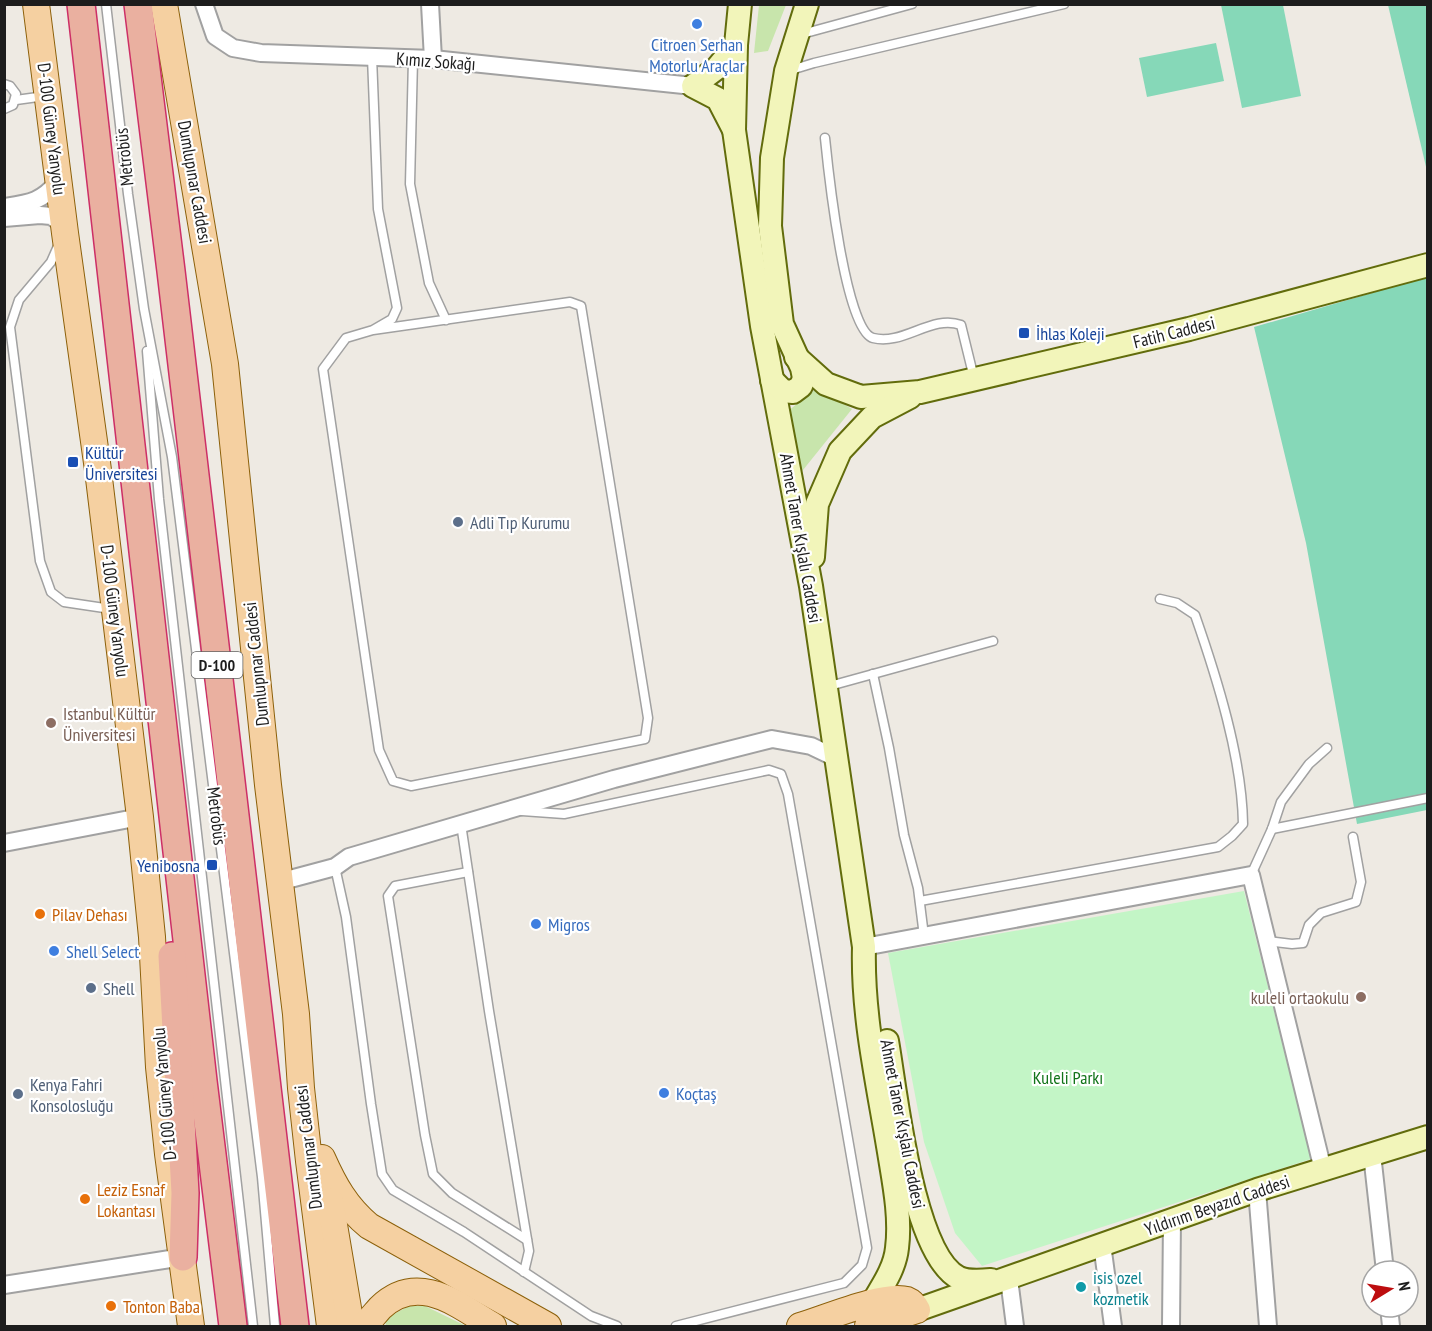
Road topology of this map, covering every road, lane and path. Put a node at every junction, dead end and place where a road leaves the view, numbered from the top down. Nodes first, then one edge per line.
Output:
1 (36, 4) edge
2 (81, 4) edge
3 (106, 4) edge
4 (138, 4) edge
5 (164, 4) edge
6 (204, 4) edge
7 (430, 4) edge
8 (740, 4) edge
9 (807, 4) edge
10 (912, 4) edge
11 (1064, 4) edge
12 (798, 35) junction
13 (736, 45) junction
14 (372, 57) junction
15 (413, 58) junction
16 (433, 59) junction
17 (786, 71) junction
18 (4, 84) edge
19 (693, 86) junction
20 (48, 96) junction
21 (16, 100) junction
22 (4, 109) edge
23 (734, 129) junction
24 (825, 138) dead end
25 (58, 182) junction
26 (4, 207) edge
27 (4, 218) edge
28 (64, 229) junction
29 (1428, 265) edge
30 (144, 309) junction
31 (446, 320) junction
32 (373, 330) junction
33 (796, 357) junction
34 (974, 379) junction
35 (772, 380) junction
36 (920, 392) junction
37 (811, 586) junction
38 (1160, 599) dead end
39 (116, 610) junction
40 (993, 641) dead end
41 (873, 674) junction
42 (826, 687) junction
43 (163, 730) junction
44 (1326, 748) dead end
45 (836, 758) junction
46 (1428, 798) edge
47 (506, 810) junction
48 (140, 817) junction
49 (461, 823) junction
50 (1272, 829) junction
51 (1353, 837) dead end
52 (4, 843) edge
53 (335, 867) junction
54 (468, 872) junction
55 (1251, 875) junction
56 (279, 882) junction
57 (920, 901) junction
58 (924, 936) junction
59 (1267, 941) junction
60 (864, 947) junction
61 (296, 1014) junction
62 (1428, 1137) edge
63 (1372, 1154) junction
64 (322, 1158) junction
65 (1323, 1170) junction
66 (1257, 1190) junction
67 (1172, 1219) junction
68 (527, 1240) junction
69 (1102, 1244) junction
70 (183, 1257) junction
71 (1384, 1259) edge
72 (524, 1272) junction
73 (1009, 1279) junction
74 (4, 1285) edge
75 (870, 1314) edge
76 (918, 1318) edge
77 (191, 1326) edge
78 (233, 1326) edge
79 (254, 1326) edge
80 (275, 1326) edge
81 (295, 1326) edge
82 (330, 1326) edge
83 (351, 1326) edge
84 (365, 1326) edge
85 (493, 1326) edge
86 (548, 1326) edge
87 (617, 1326) edge
88 (676, 1326) edge
89 (800, 1326) edge
90 (1015, 1326) edge
91 (1113, 1326) edge
92 (1171, 1326) edge
93 (1268, 1326) edge

1 - 20 main road, D-100 Güney Yanyolu
2 - 43 highway
3 - 30 lane, Metrobüs
4 - 81 highway, D-100
5 - 56 main road, Dumlupınar Caddesi
6 - 14 street, Kımız Sokağı
7 - 16 street
8 - 13 main road
9 - 12 main road
10 - 12 lane
11 - 17 lane
12 - 17 main road
13 - 19 main road
13 - 23 main road
14 - 15 street, Kımız Sokağı
14 - 32 lane
15 - 16 street, Kımız Sokağı
15 - 31 lane
16 - 19 street, Kımız Sokağı
17 - 33 main road
18 - 21 lane
19 - 23 main road
20 - 21 lane
20 - 25 main road, D-100 Güney Yanyolu
21 - 22 lane
23 - 35 main road, Ahmet Taner Kışlalı Caddesi
24 - 34 lane
25 - 26 street
25 - 28 main road, D-100 Güney Yanyolu
27 - 28 street
28 - 39 main road, D-100 Güney Yanyolu
28 - 39 lane
29 - 34 main road, Fatih Caddesi
30 - 79 lane, Metrobüs
30 - 80 lane, Metrobüs
31 - 32 lane
31 - 32 lane
33 - 35 main road
33 - 36 main road
34 - 36 main road, Fatih Caddesi
35 - 37 main road, Ahmet Taner Kışlalı Caddesi
36 - 37 main road
37 - 42 main road, Ahmet Taner Kışlalı Caddesi
38 - 57 lane
39 - 48 main road, D-100 Güney Yanyolu
40 - 41 lane
41 - 42 lane
41 - 57 lane
42 - 45 main road, Ahmet Taner Kışlalı Caddesi
43 - 70 highway
43 - 78 highway
44 - 50 lane
45 - 47 street
45 - 60 main road, Ahmet Taner Kışlalı Caddesi
46 - 50 lane
47 - 49 street
47 - 88 lane
48 - 52 street
48 - 70 main road, D-100 Güney Yanyolu
49 - 53 street
49 - 54 lane
50 - 55 lane
51 - 59 lane
53 - 56 street
53 - 72 lane
54 - 68 lane
54 - 68 lane
55 - 58 street
55 - 59 street
56 - 61 main road, Dumlupınar Caddesi
57 - 58 lane
58 - 60 street
59 - 65 street
60 - 73 main road, Ahmet Taner Kışlalı Caddesi
60 - 75 main road, Ahmet Taner Kışlalı Caddesi
61 - 64 main road
61 - 82 main road, Dumlupınar Caddesi
62 - 63 main road, Yıldırım Beyazıd Caddesi
63 - 65 main road, Yıldırım Beyazıd Caddesi
63 - 71 street
64 - 83 main road
64 - 86 main road
65 - 66 main road, Yıldırım Beyazıd Caddesi
66 - 67 main road, Yıldırım Beyazıd Caddesi
66 - 93 street
67 - 69 main road, Yıldırım Beyazıd Caddesi
67 - 92 street
68 - 72 lane
69 - 73 main road, Yıldırım Beyazıd Caddesi
69 - 91 street
70 - 74 street
70 - 77 main road, D-100 Güney Yanyolu
72 - 87 lane
73 - 76 main road
73 - 90 street
75 - 76 main road
75 - 89 main road
84 - 85 main road

